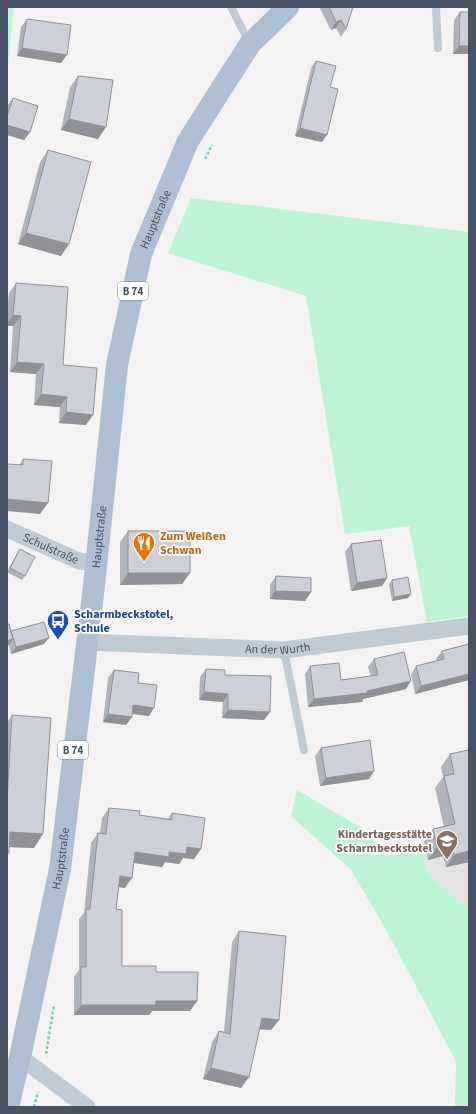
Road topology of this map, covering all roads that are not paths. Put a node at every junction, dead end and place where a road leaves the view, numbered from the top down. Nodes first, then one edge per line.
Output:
1 (232, 7) edge
2 (288, 7) edge
3 (436, 7) edge
4 (250, 44) junction
5 (438, 48) dead end
6 (7, 529) edge
7 (96, 563) junction
8 (469, 626) edge
9 (86, 642) junction
10 (284, 650) junction
11 (304, 750) dead end
12 (20, 1057) junction
13 (8, 1107) edge
14 (87, 1107) edge

1 - 4 lane
2 - 4 main road, Hauptstraße / B 74
3 - 5 lane
4 - 7 main road, Hauptstraße / B 74
6 - 7 street, Schulstraße
7 - 9 main road, Hauptstraße / B 74
8 - 10 street, An der Wurth
9 - 10 street, An der Wurth
9 - 12 main road, Hauptstraße / B 74
10 - 11 lane
12 - 13 main road, Hauptstraße / B 74
12 - 14 street

